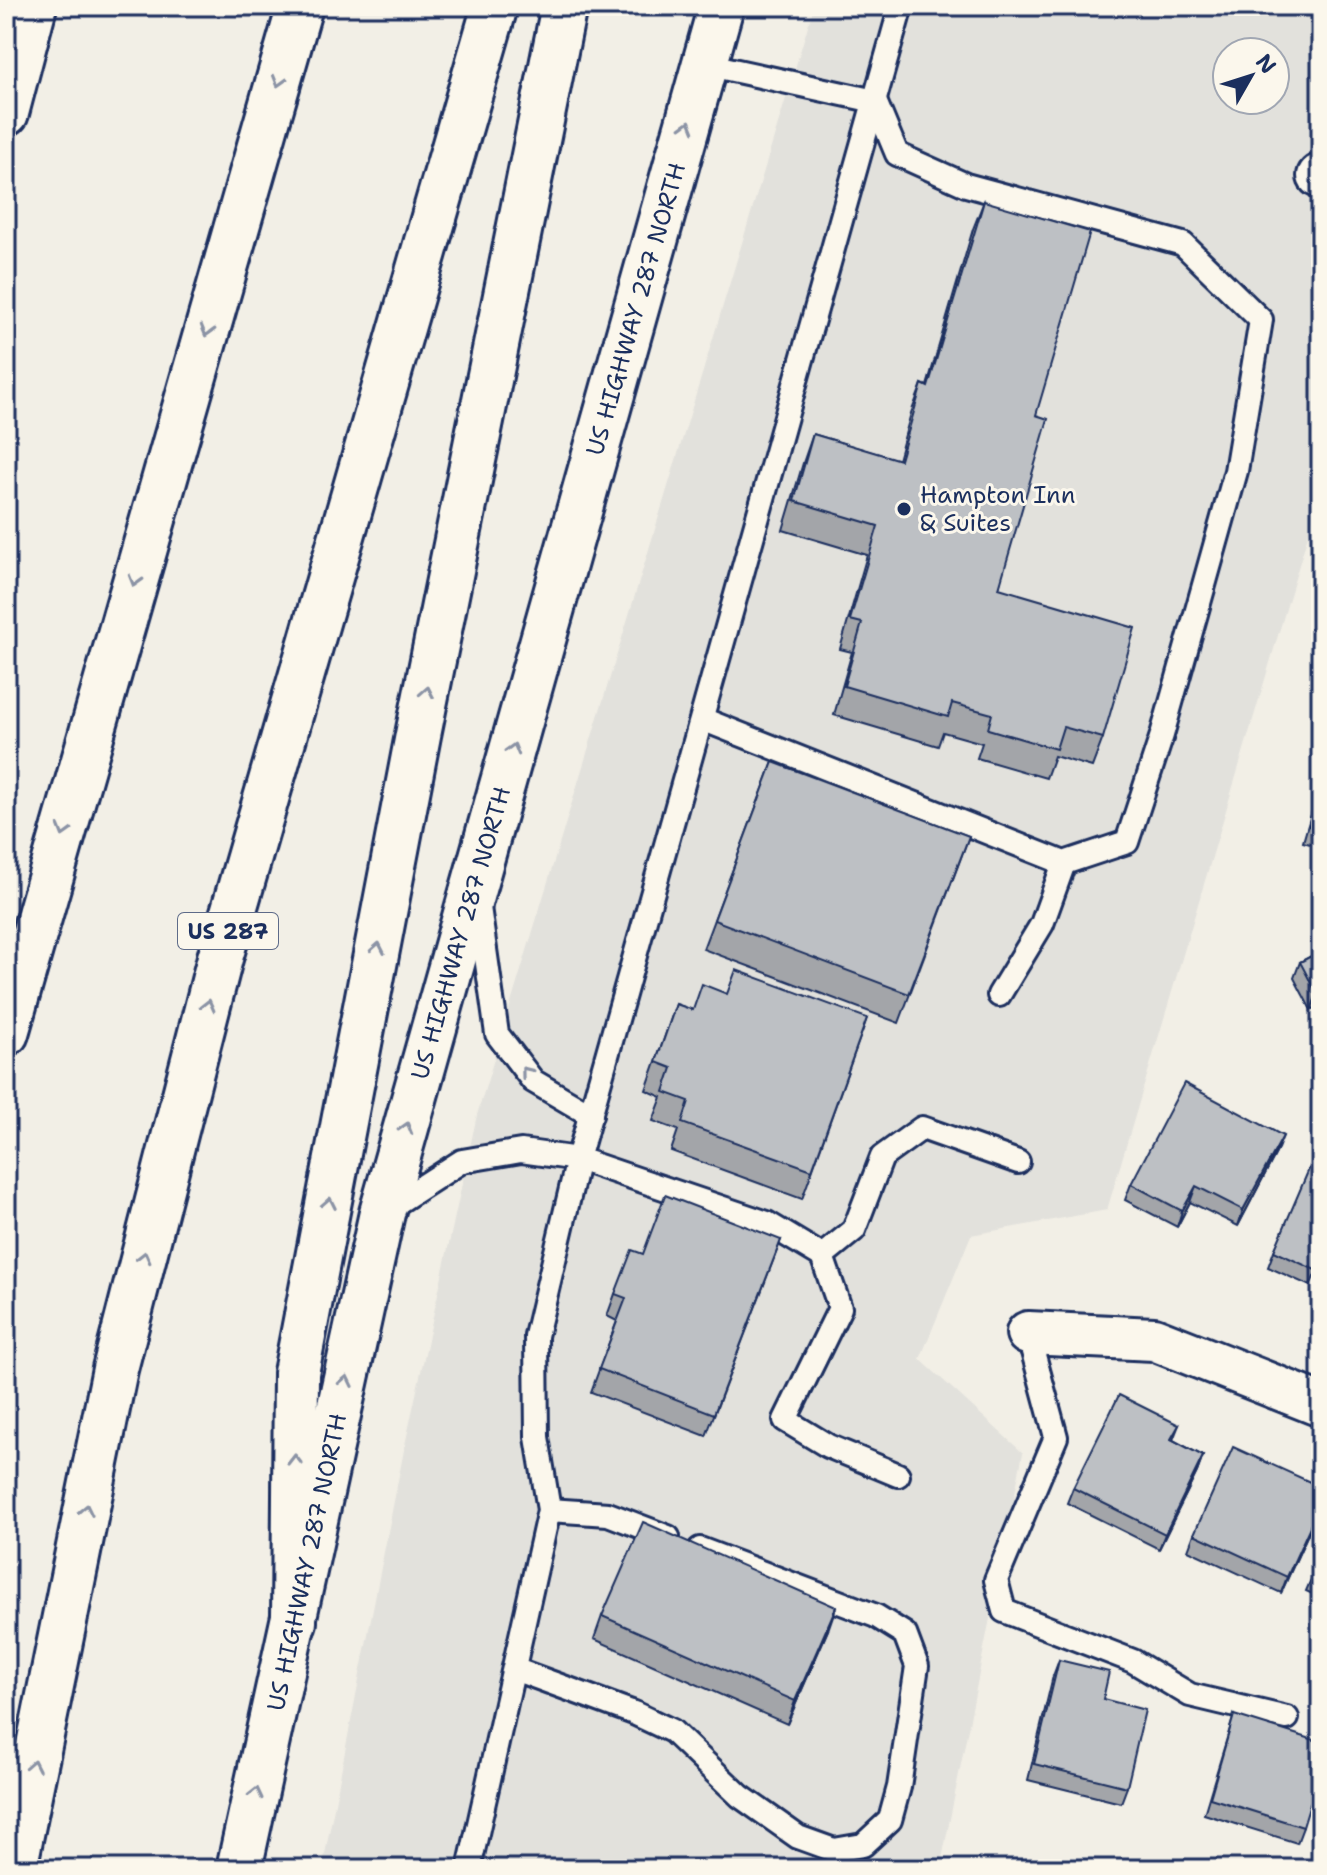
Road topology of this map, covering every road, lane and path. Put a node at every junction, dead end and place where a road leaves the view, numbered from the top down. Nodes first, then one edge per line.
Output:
1 (34, 6) edge
2 (300, 6) edge
3 (495, 6) edge
4 (564, 6) edge
5 (721, 6) edge
6 (901, 6) edge
7 (705, 64) junction
8 (875, 101) junction
9 (6, 113) edge
10 (702, 719) junction
11 (1064, 863) junction
12 (476, 878) junction
13 (999, 995) dead end
14 (6, 1033) edge
15 (591, 1115) junction
16 (578, 1159) junction
17 (1018, 1162) dead end
18 (382, 1213) junction
19 (822, 1256) junction
20 (1028, 1333) joint
21 (1321, 1405) edge
22 (898, 1475) dead end
23 (549, 1510) junction
24 (294, 1622) junction
25 (514, 1669) junction
26 (1287, 1718) dead end
27 (14, 1869) edge
28 (239, 1869) edge
29 (469, 1869) edge

1 - 9 main road
2 -> 14 main road
27 -> 3 main road, US 287
24 -> 4 main road
5 - 7 main road, US HIGHWAY 287 NORTH
6 - 8 lane
7 - 8 lane
12 -> 7 main road, US HIGHWAY 287 NORTH
8 - 10 lane
8 - 11 lane
10 - 11 lane
10 - 15 lane
11 - 13 lane
15 -> 12 lane
18 -> 12 main road, US HIGHWAY 287 NORTH
15 - 16 lane
16 - 18 lane
16 - 19 lane
16 - 23 lane
17 - 19 lane
24 -> 18 main road, US HIGHWAY 287 NORTH
19 - 22 lane
20 - 21 street
20 - 26 lane
23 - 25 lane
23 - 25 lane
28 -> 24 main road, US HIGHWAY 287 NORTH
25 - 29 lane

